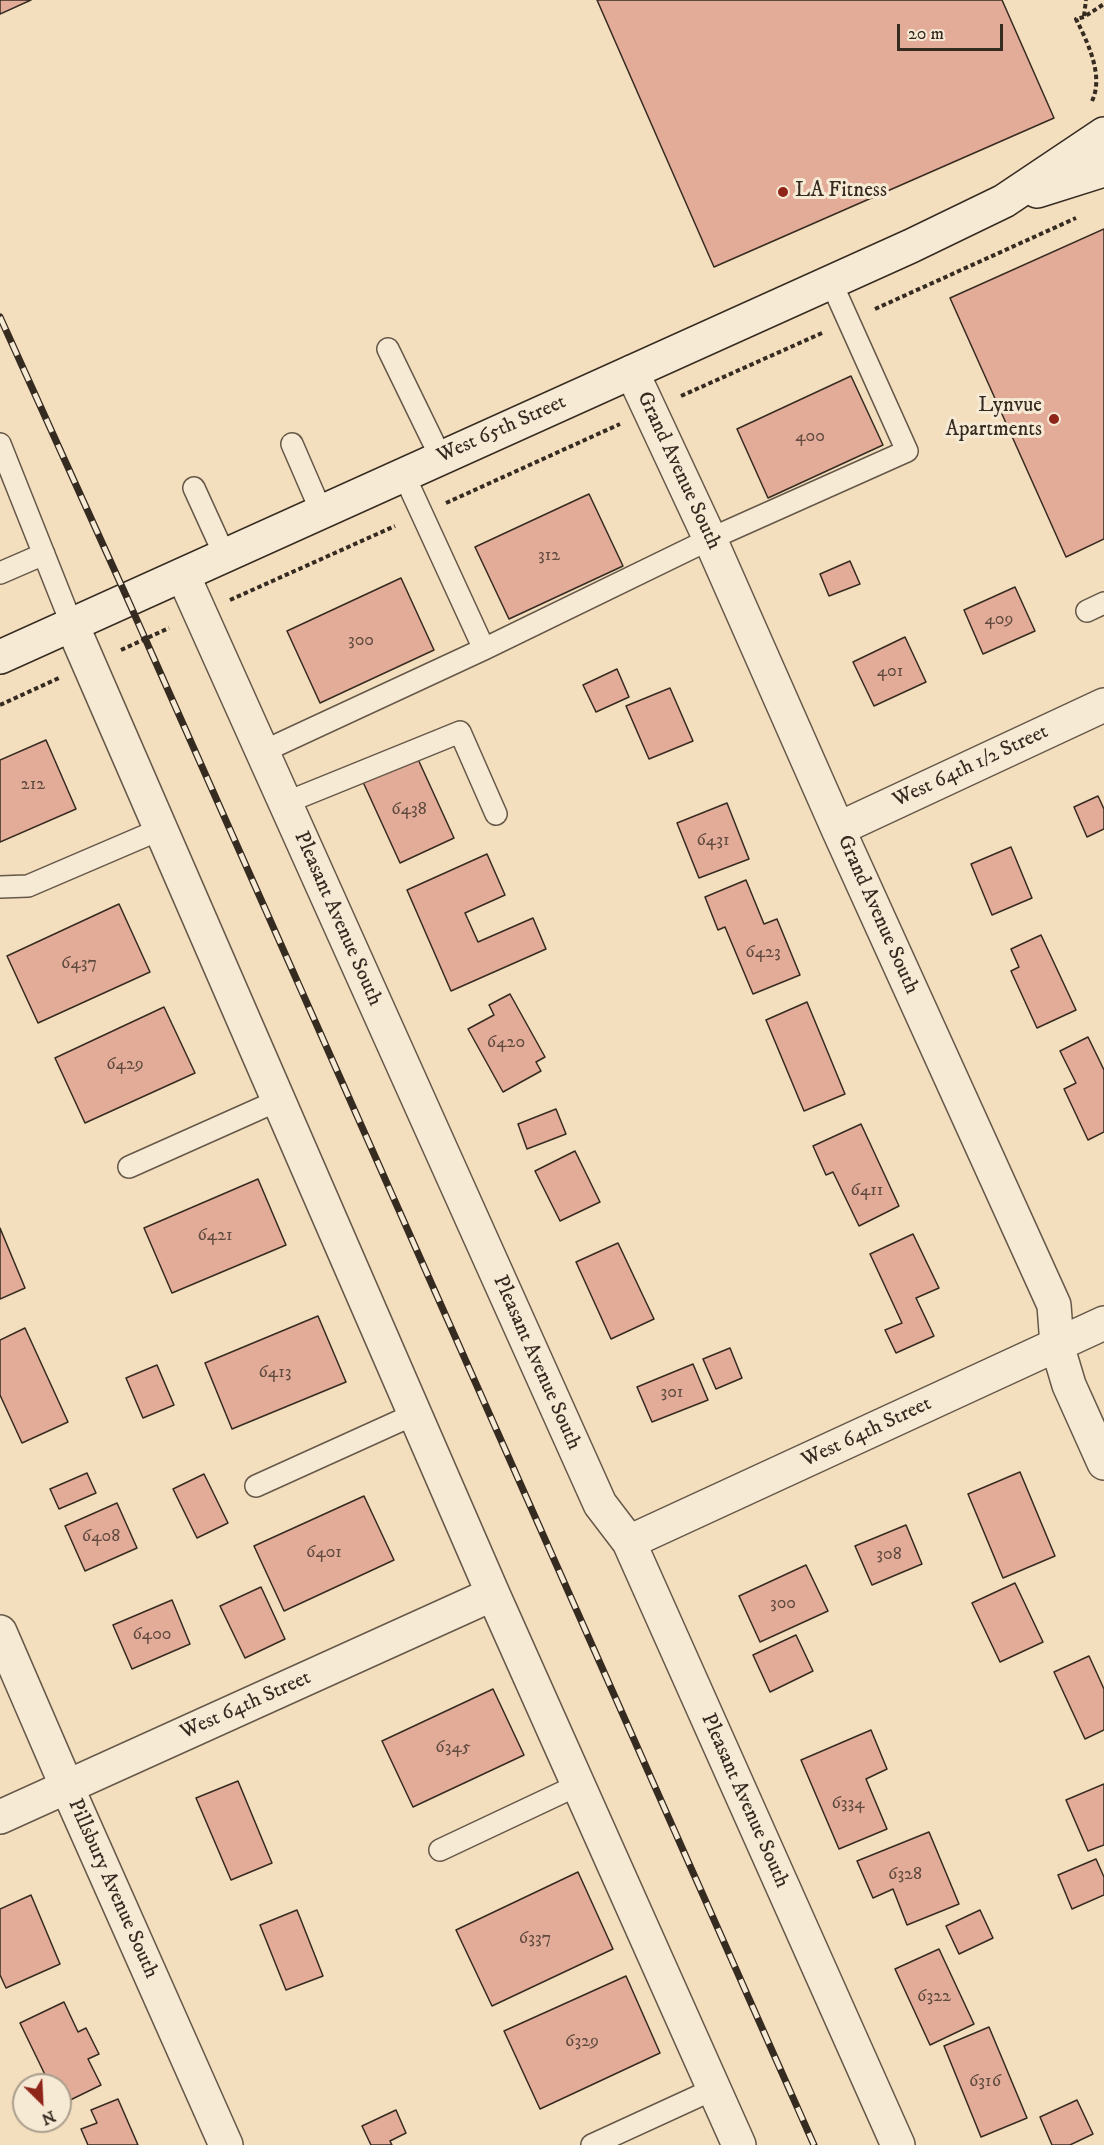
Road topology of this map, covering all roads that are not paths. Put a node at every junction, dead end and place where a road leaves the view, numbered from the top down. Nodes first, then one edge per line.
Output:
1 (1096, 120) edge
2 (1104, 170) edge
3 (1004, 201) junction
4 (831, 282) junction
5 (388, 349) dead end
6 (632, 372) junction
7 (0, 444) edge
8 (292, 444) dead end
9 (441, 458) junction
10 (404, 475) junction
11 (194, 488) dead end
12 (321, 511) junction
13 (710, 538) junction
14 (44, 554) junction
15 (225, 556) junction
16 (0, 573) edge
17 (183, 576) junction
18 (72, 624) junction
19 (484, 649) junction
20 (0, 657) edge
21 (1104, 705) edge
22 (262, 752) junction
23 (285, 803) junction
24 (496, 814) dead end
25 (161, 829) junction
26 (838, 829) junction
27 (0, 887) edge
28 (279, 1100) junction
29 (129, 1167) dead end
30 (1104, 1323) edge
31 (1056, 1345) junction
32 (415, 1414) junction
33 (1104, 1462) edge
34 (256, 1486) dead end
35 (629, 1542) junction
36 (493, 1594) junction
37 (0, 1632) edge
38 (579, 1785) junction
39 (67, 1787) junction
40 (0, 1817) edge
41 (440, 1850) dead end
42 (714, 2089) junction
43 (226, 2145) edge
44 (592, 2145) edge
45 (739, 2145) edge
46 (898, 2145) edge

1 - 3 street, West 65th Street
2 - 3 street, West 65th Street
3 - 4 street, West 65th Street
4 - 6 street, West 65th Street
4 - 13 lane
5 - 9 lane
6 - 9 street, West 65th Street
6 - 13 street, Grand Avenue South
7 - 14 lane
8 - 12 lane
9 - 10 street, West 65th Street
10 - 12 street, West 65th Street
10 - 19 lane
11 - 15 lane
12 - 15 street, West 65th Street
13 - 19 lane
13 - 26 street, Grand Avenue South
14 - 16 lane
14 - 18 lane
15 - 17 street, West 65th Street
17 - 18 street, West 65th Street
17 - 22 street, Pleasant Avenue South
18 - 20 street, West 65th Street
18 - 25 street
19 - 22 lane
21 - 26 street, West 64th 1/2 Street
22 - 23 street, Pleasant Avenue South
23 - 24 lane
23 - 35 street, Pleasant Avenue South
25 - 27 lane
25 - 28 street
26 - 31 street, Grand Avenue South
28 - 29 lane
28 - 32 street
30 - 31 street, West 64th Street
31 - 33 street, Grand Avenue South
31 - 35 street, West 64th Street
32 - 34 lane
32 - 36 street
35 - 46 street, Pleasant Avenue South
36 - 38 street
36 - 39 street, West 64th Street
37 - 39 street, Pillsbury Avenue South
38 - 41 lane
38 - 42 street
39 - 40 street, West 64th Street
39 - 43 street, Pillsbury Avenue South
42 - 44 lane
42 - 45 street

